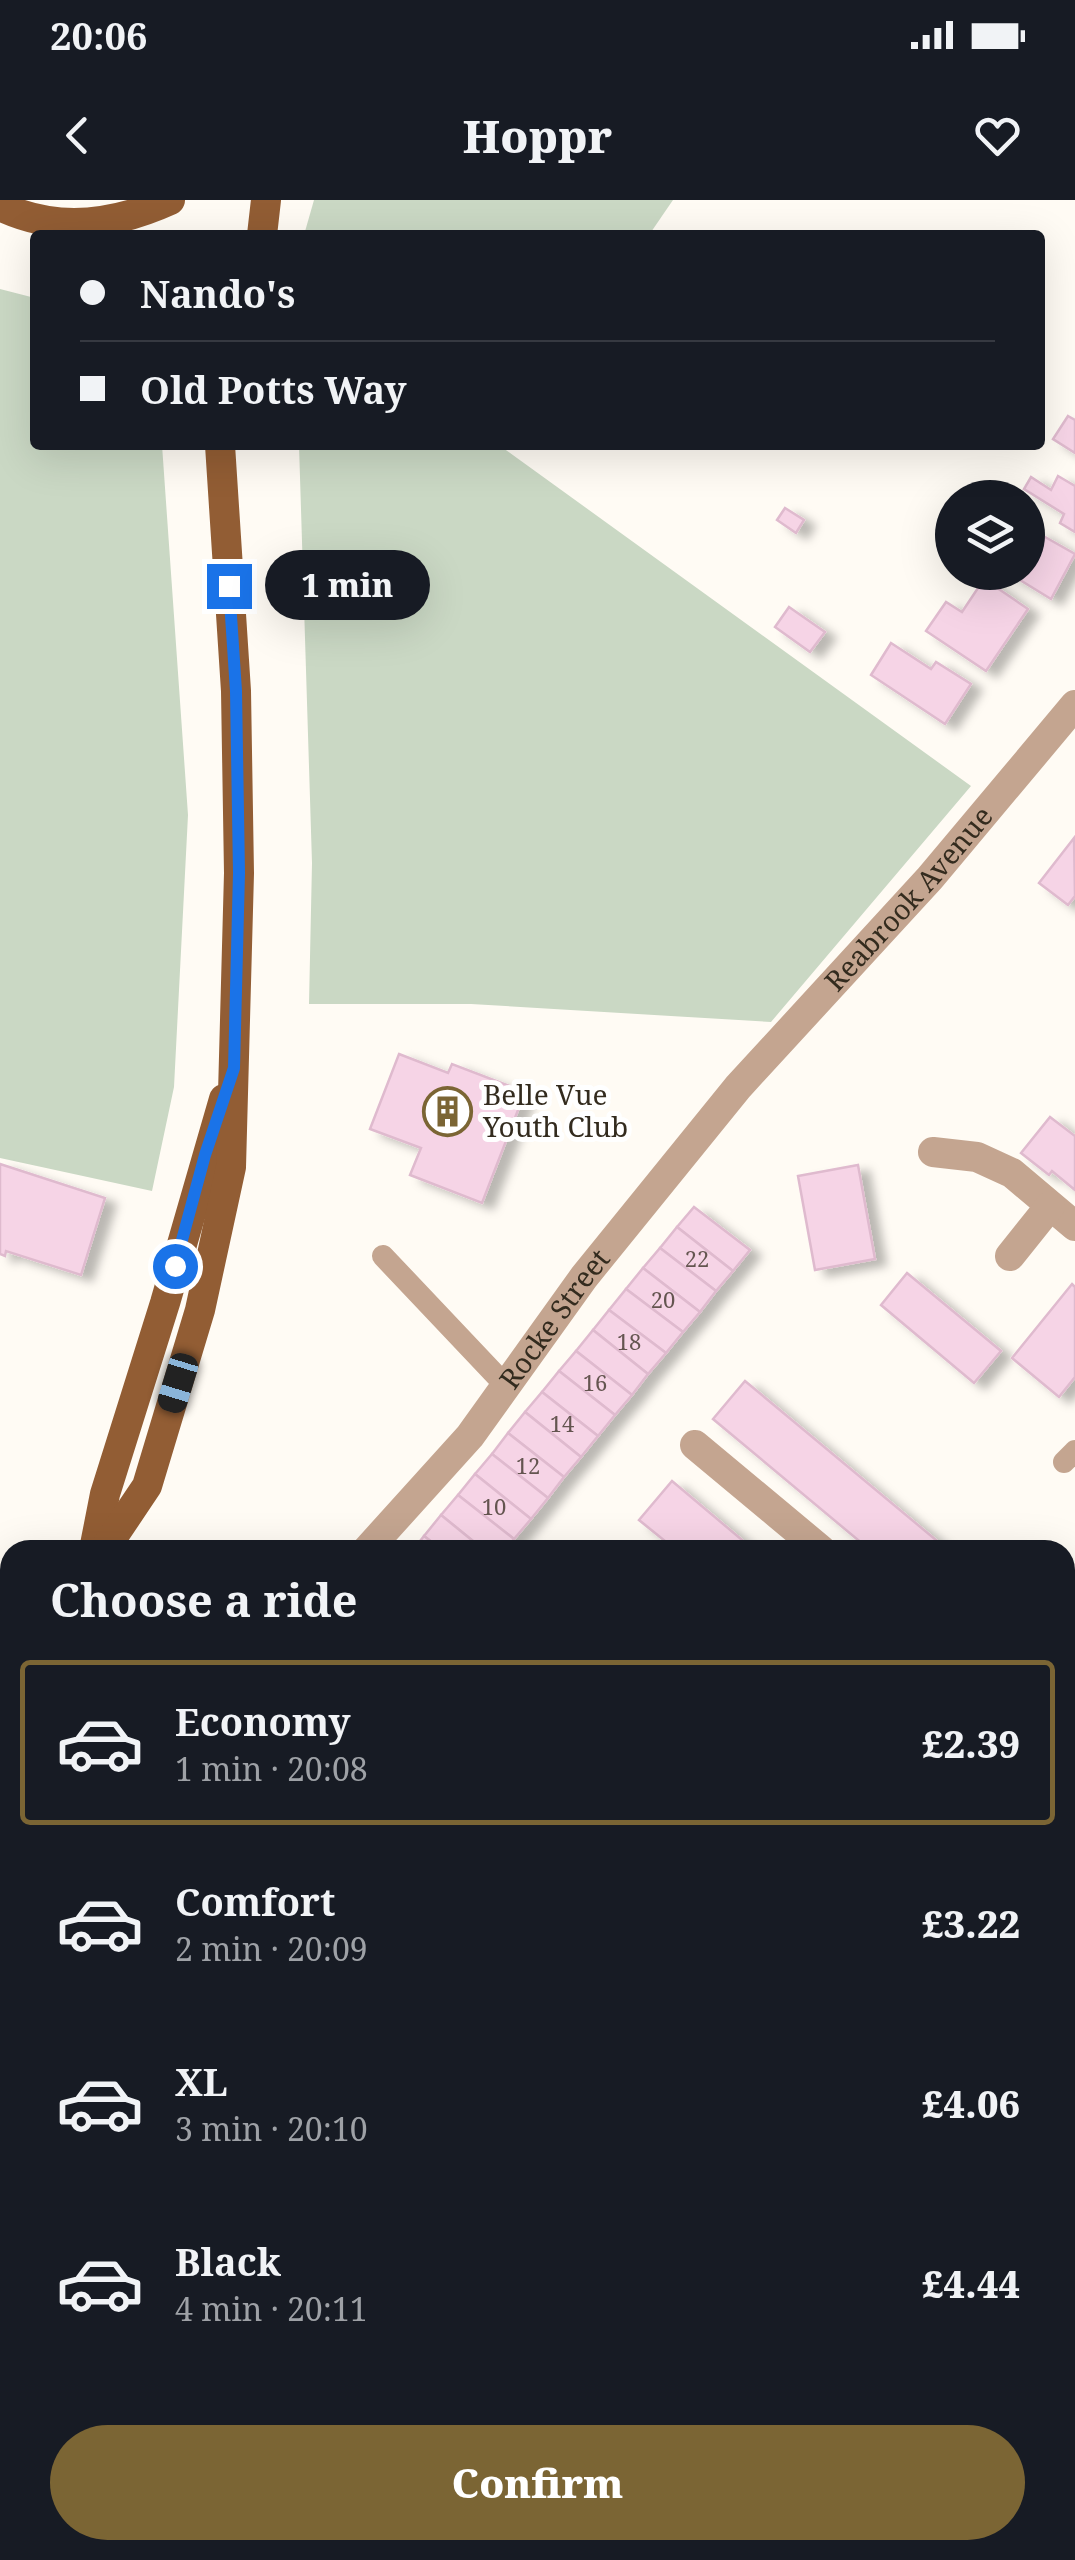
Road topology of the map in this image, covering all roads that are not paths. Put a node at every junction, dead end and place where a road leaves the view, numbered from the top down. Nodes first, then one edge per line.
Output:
1 (170, 200) edge
2 (266, 200) edge
3 (0, 206) edge
4 (78, 227) edge
5 (30, 230) edge
6 (31, 230) edge
7 (263, 230) edge
8 (0, 232) edge
9 (220, 450) edge
10 (1075, 705) edge
11 (234, 1068) junction
12 (738, 1087) joint
13 (933, 1152) dead end
14 (1050, 1206) junction
15 (1075, 1226) edge
16 (383, 1256) dead end
17 (1010, 1256) dead end
18 (506, 1386) junction
19 (694, 1445) dead end
20 (96, 1540) edge
21 (111, 1540) edge
22 (376, 1540) edge
23 (809, 1540) edge

1 - 4 main road
2 - 7 main road
3 - 4 main road
4 - 6 main road
5 - 8 main road
9 - 11 main road
10 - 12 street, Reabrook Avenue
11 - 20 main road
11 - 21 main road
12 - 18 street, Rocke Street
13 - 14 street
14 - 15 street
14 - 17 street
16 - 18 lane
18 - 22 street, Rocke Street
19 - 23 street

